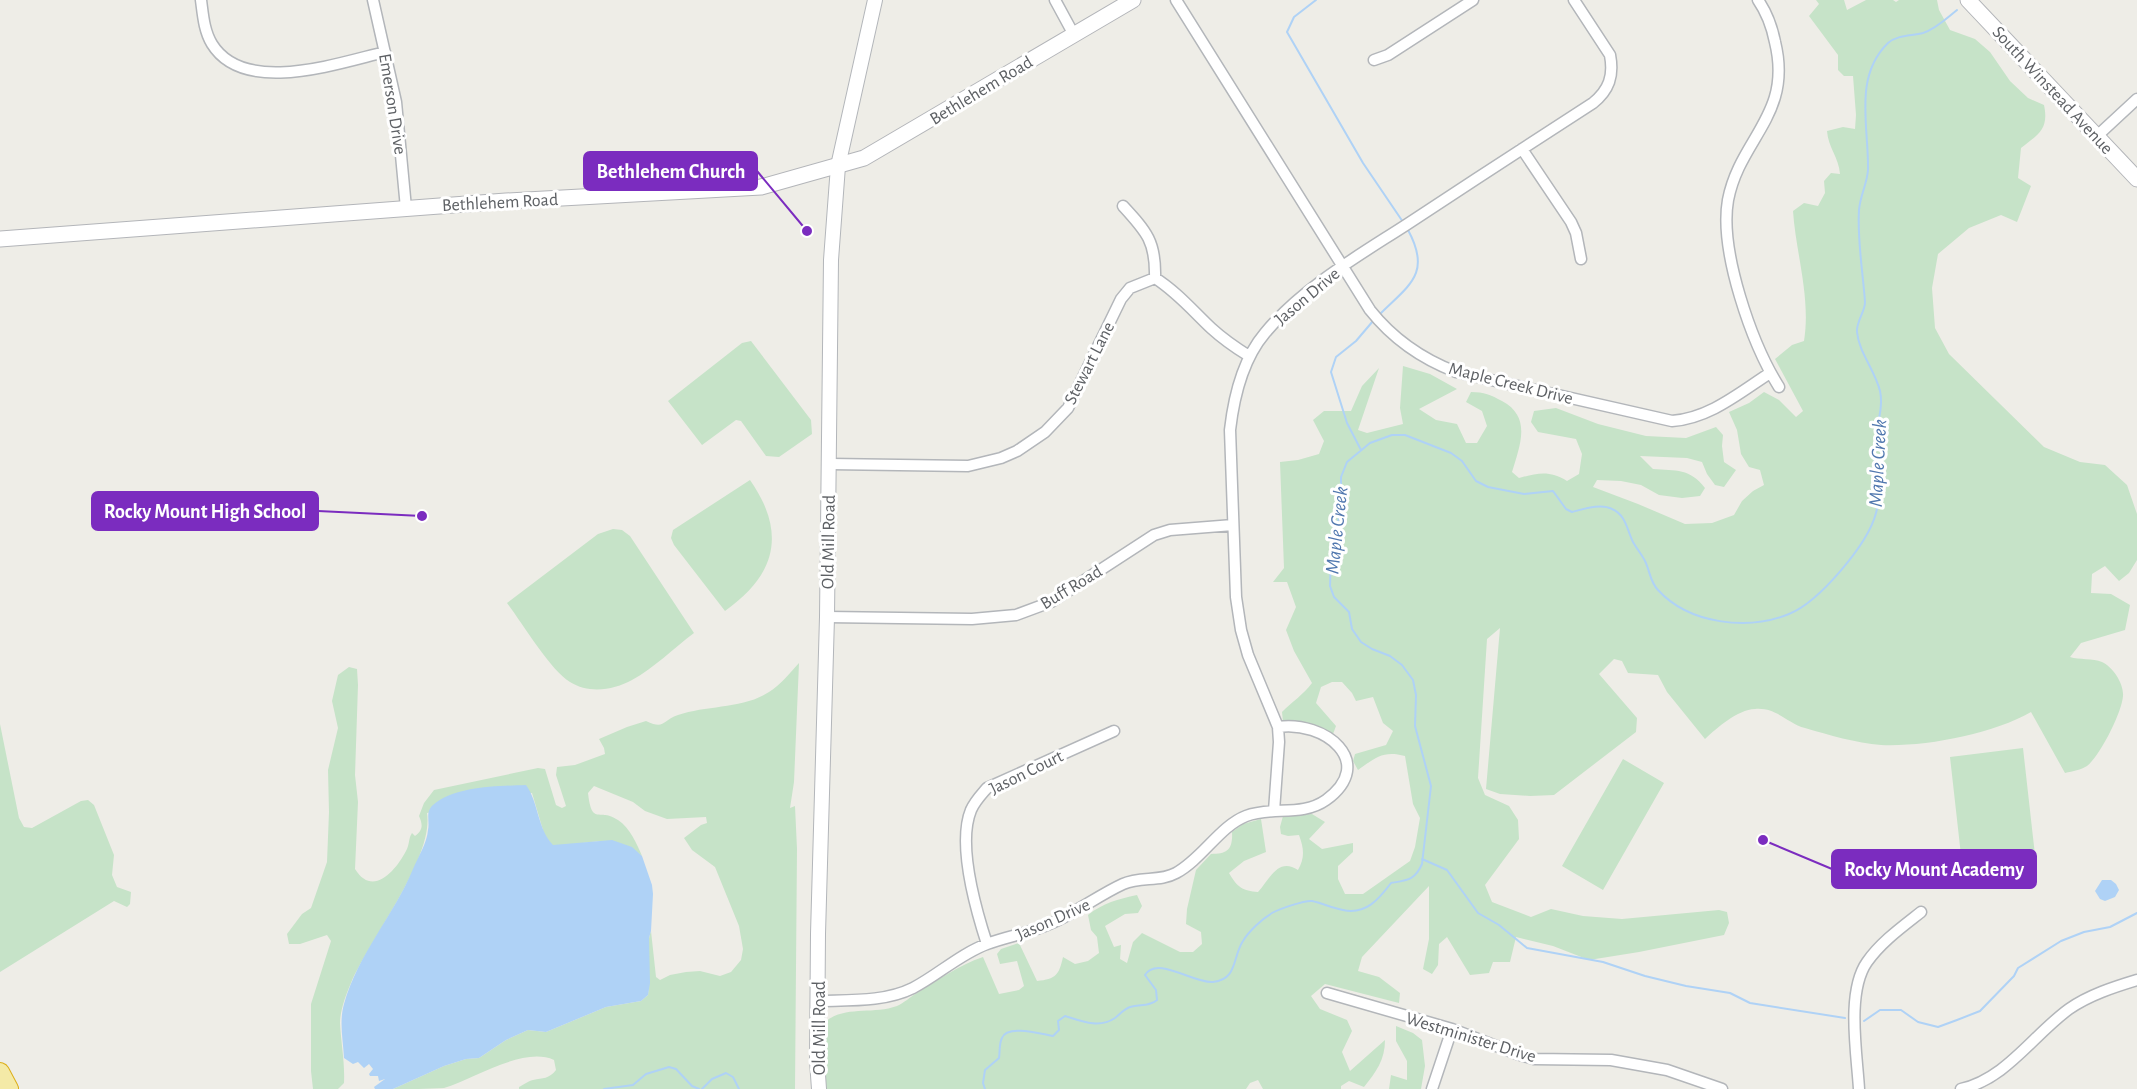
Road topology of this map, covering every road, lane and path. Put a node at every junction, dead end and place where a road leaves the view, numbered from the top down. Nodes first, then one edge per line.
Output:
1 (201, 0) edge
2 (373, 0) edge
3 (875, 0) edge
4 (1055, 0) edge
5 (1133, 0) edge
6 (1176, 0) edge
7 (1473, 0) edge
8 (1574, 0) edge
9 (1758, 0) edge
10 (1969, 1) edge
11 (1074, 35) junction
12 (385, 52) junction
13 (1374, 60) dead end
14 (2137, 99) edge
15 (2097, 136) junction
16 (1522, 149) junction
17 (838, 166) junction
18 (2137, 179) edge
19 (1123, 206) dead end
20 (406, 208) junction
21 (0, 239) edge
22 (1581, 260) dead end
23 (1343, 266) junction
24 (1155, 278) junction
25 (1249, 356) junction
26 (1770, 373) junction
27 (1779, 387) dead end
28 (830, 464) junction
29 (1233, 525) junction
30 (827, 617) junction
31 (1278, 727) junction
32 (1114, 731) dead end
33 (1275, 811) junction
34 (1921, 912) dead end
35 (987, 944) junction
36 (2137, 980) edge
37 (1327, 993) dead end
38 (819, 1001) junction
39 (1452, 1029) junction
40 (0, 1072) edge
41 (9, 1089) edge
42 (819, 1089) edge
43 (1432, 1089) edge
44 (1722, 1089) edge
45 (1859, 1089) edge
46 (1961, 1089) edge

1 - 12 street
2 - 12 street, Emerson Drive
3 - 17 street, Old Mill Road
4 - 11 street
5 - 11 main road, Bethlehem Road
6 - 23 street, Maple Creek Drive
7 - 13 street
8 - 16 street, Jason Drive
9 - 26 street
10 - 15 main road, South Winstead Avenue
11 - 17 main road, Bethlehem Road
12 - 20 street, Emerson Drive
14 - 15 street
15 - 18 main road, South Winstead Avenue
16 - 22 street
16 - 23 street, Jason Drive
17 - 20 main road, Bethlehem Road
17 - 28 street, Old Mill Road
19 - 24 street
20 - 21 main road, Bethlehem Road
23 - 25 street, Jason Drive
23 - 26 street, Maple Creek Drive
24 - 25 street
24 - 28 street, Stewart Lane
25 - 29 street, Jason Drive
26 - 27 street
28 - 30 street, Old Mill Road
29 - 30 street, Buff Road
29 - 31 street, Jason Drive
30 - 38 street, Old Mill Road
31 - 33 street, Jason Drive
31 - 33 street, Jason Drive
32 - 35 street, Jason Court
33 - 35 street, Jason Drive
34 - 45 street
35 - 38 street, Jason Drive
36 - 46 street
37 - 39 street, Westminister Drive
38 - 42 street, Old Mill Road
39 - 43 street
39 - 44 street, Westminister Drive
40 - 41 highway

